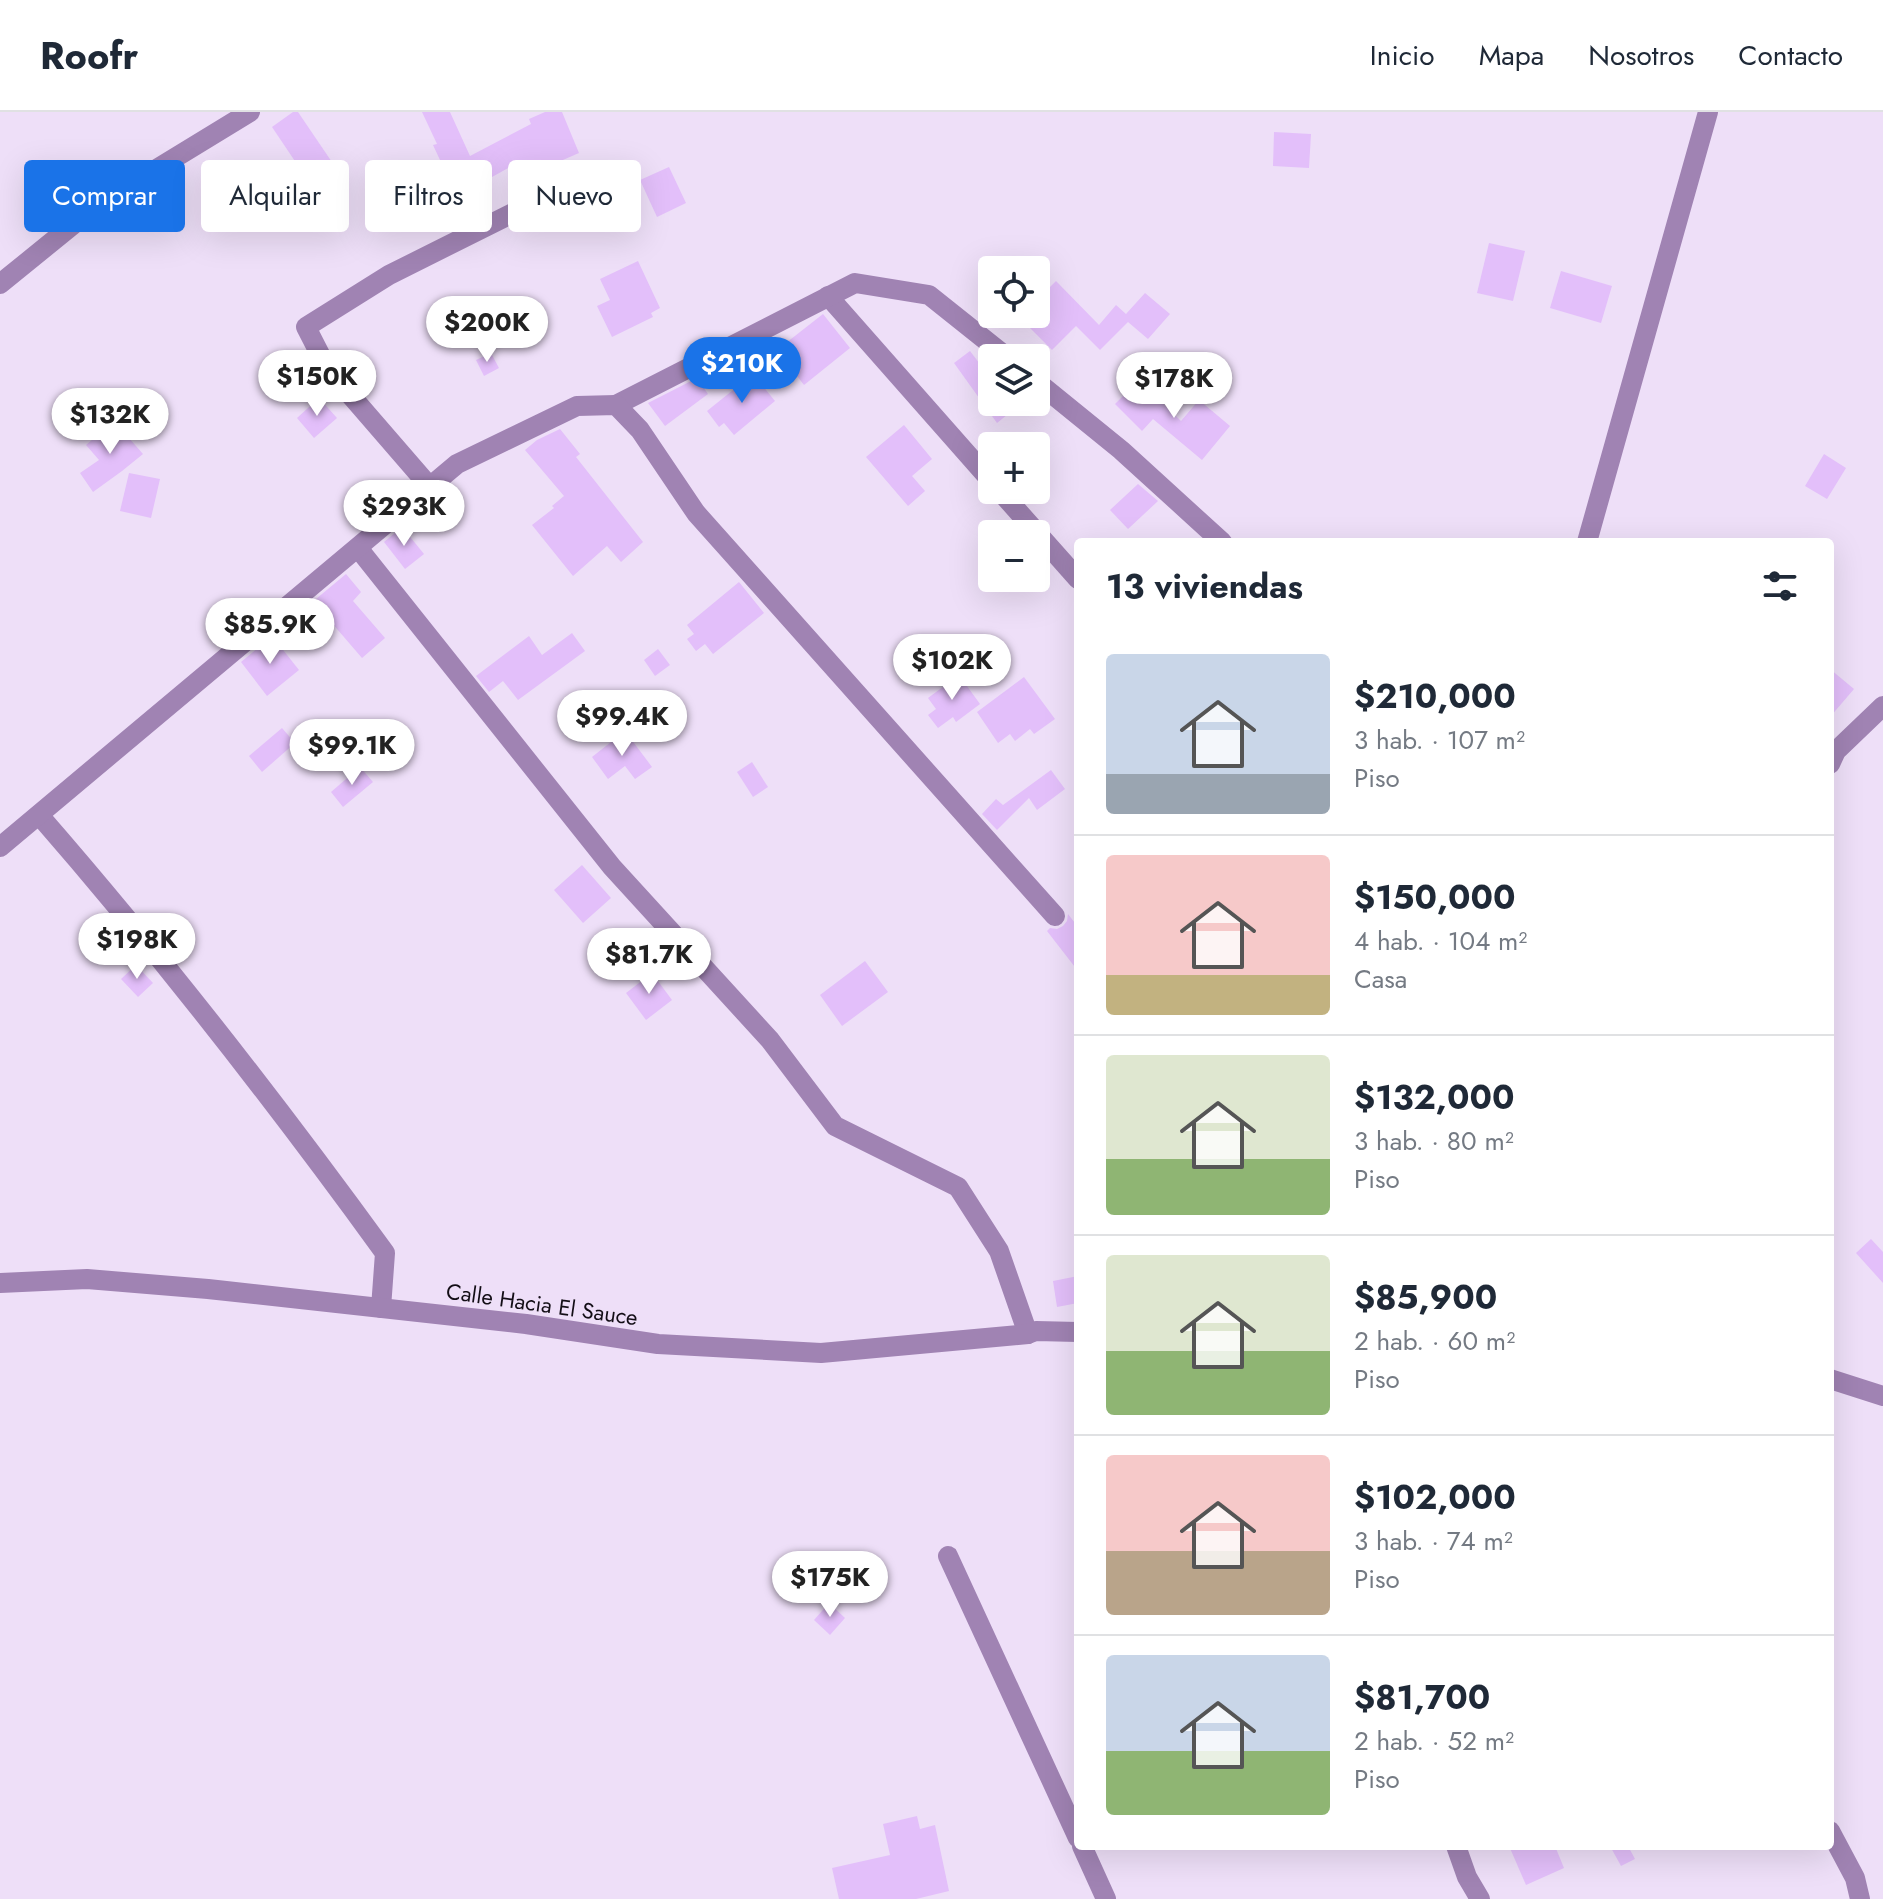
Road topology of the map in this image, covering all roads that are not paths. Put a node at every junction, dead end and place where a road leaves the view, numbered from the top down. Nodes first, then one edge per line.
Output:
1 (250, 112) edge
2 (1708, 112) edge
3 (508, 216) edge
4 (0, 284) edge
5 (828, 296) junction
6 (990, 344) edge
7 (1050, 392) edge
8 (616, 405) junction
9 (978, 466) edge
10 (430, 487) junction
11 (1011, 504) edge
12 (1218, 538) edge
13 (1588, 538) edge
14 (358, 548) junction
15 (1074, 574) edge
16 (1883, 706) edge
17 (1834, 755) edge
18 (39, 815) junction
19 (0, 847) edge
20 (1055, 916) dead end
21 (0, 1283) edge
22 (381, 1308) junction
23 (1074, 1332) edge
24 (1028, 1334) junction
25 (1834, 1380) edge
26 (1883, 1396) edge
27 (948, 1556) dead end
28 (1074, 1829) edge
29 (1834, 1839) edge
30 (1084, 1850) edge
31 (1457, 1850) edge
32 (1106, 1899) edge
33 (1480, 1899) edge
34 (1860, 1899) edge

1 - 4 street
2 - 13 street
3 - 10 street
5 - 6 street
5 - 8 street
5 - 9 street
7 - 12 street
8 - 10 street
8 - 20 street
10 - 14 street
11 - 15 street
14 - 18 street
14 - 24 street
16 - 17 street
18 - 19 street
18 - 22 street
21 - 22 street, Calle Hacia El Sauce
22 - 24 street, Calle Hacia El Sauce
23 - 24 street, Calle Hacia El Sauce
25 - 26 street
27 - 28 street
29 - 34 street
30 - 32 street
31 - 33 street

